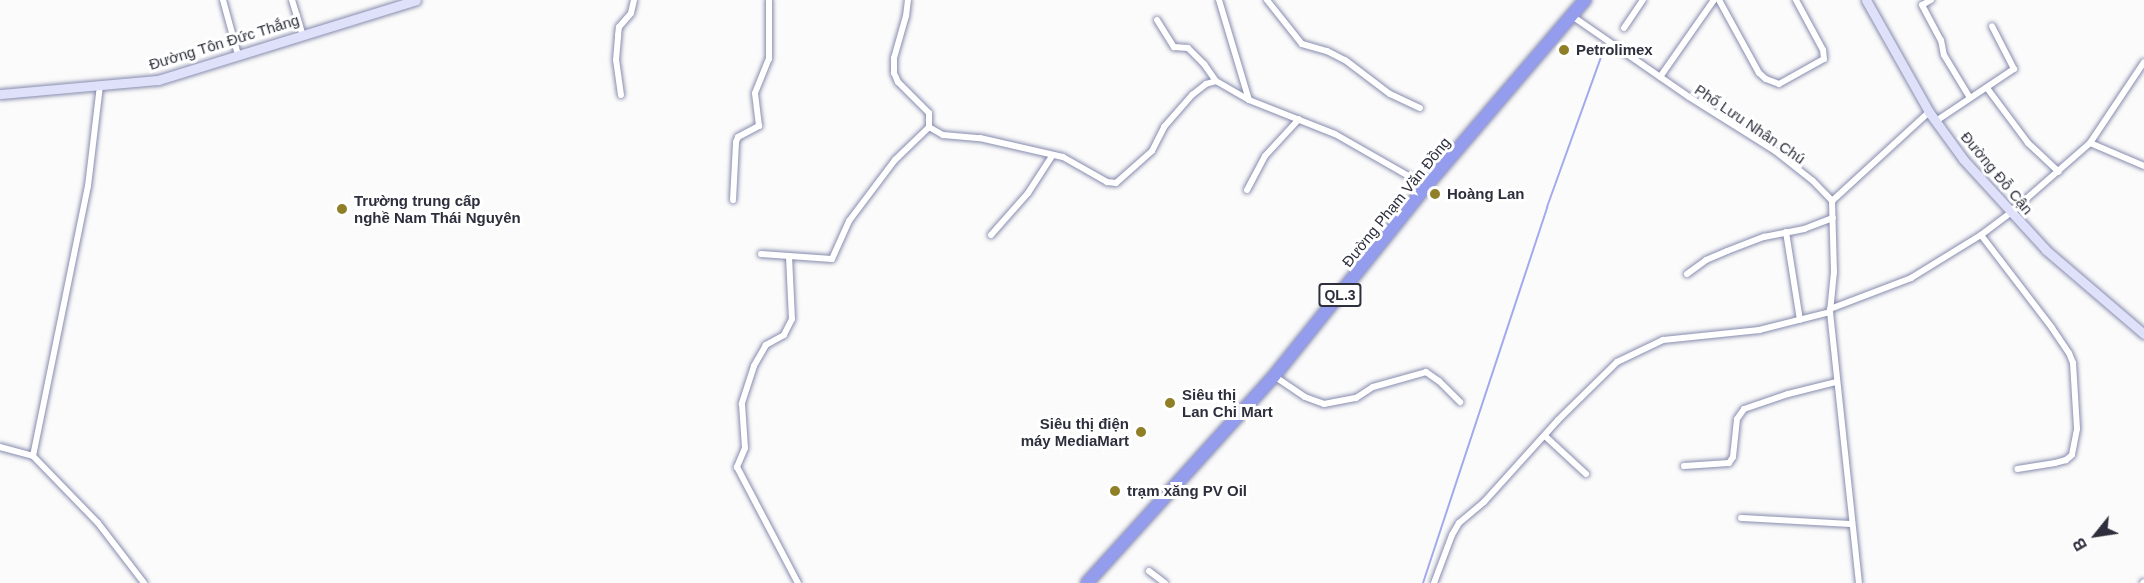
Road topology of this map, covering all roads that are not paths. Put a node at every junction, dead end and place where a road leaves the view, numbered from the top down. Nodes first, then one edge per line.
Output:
1 (223, 0) edge
2 (292, 0) edge
3 (416, 0) edge
4 (634, 0) edge
5 (769, 0) edge
6 (908, 0) edge
7 (1219, 0) edge
8 (1267, 0) edge
9 (1585, 0) edge
10 (1643, 0) edge
11 (1714, 0) edge
12 (1719, 0) edge
13 (1796, 0) edge
14 (1866, 0) edge
15 (1932, 0) edge
16 (1572, 16) junction
17 (1157, 20) dead end
18 (1992, 26) dead end
19 (1624, 28) dead end
20 (302, 33) junction
21 (238, 56) junction
22 (2144, 62) edge
23 (1660, 77) junction
24 (1216, 81) junction
25 (100, 85) junction
26 (1987, 88) junction
27 (0, 94) edge
28 (621, 95) dead end
29 (1970, 98) junction
30 (1249, 100) junction
31 (1420, 108) dead end
32 (1929, 112) junction
33 (1299, 119) junction
34 (1936, 121) junction
35 (929, 127) junction
36 (2090, 143) junction
37 (1052, 156) junction
38 (2144, 166) edge
39 (2059, 172) junction
40 (1426, 186) junction
41 (1247, 190) dead end
42 (733, 200) dead end
43 (1832, 201) junction
44 (2010, 213) junction
45 (1833, 218) junction
46 (1786, 232) junction
47 (991, 234) dead end
48 (1981, 235) junction
49 (761, 254) dead end
50 (789, 256) junction
51 (1687, 274) dead end
52 (1830, 310) junction
53 (1800, 320) junction
54 (2144, 334) edge
55 (1274, 376) junction
56 (1836, 382) junction
57 (1460, 402) dead end
58 (1545, 436) junction
59 (0, 447) edge
60 (33, 456) junction
61 (1684, 466) dead end
62 (2017, 468) dead end
63 (1586, 474) dead end
64 (1741, 518) dead end
65 (1852, 525) junction
66 (1149, 571) dead end
67 (144, 583) edge
68 (798, 583) edge
69 (1087, 583) edge
70 (1165, 583) edge
71 (1434, 583) edge
72 (1859, 583) edge

1 - 21 street
2 - 20 street
3 - 20 main road, Đường Tôn Đức Thắng
4 - 28 street
5 - 42 street
6 - 35 street
7 - 30 street
8 - 31 street
9 - 16 highway, Đường Phạm Văn Đồng / QL.3
10 - 19 street
11 - 23 street
12 - 13 street
14 - 32 main road, Đường Đỗ Cận
15 - 29 street
16 - 23 street, Phố Lưu Nhân Chú
16 - 40 highway, Đường Phạm Văn Đồng / QL.3
17 - 24 street
18 - 26 street
20 - 21 main road, Đường Tôn Đức Thắng
21 - 25 main road, Đường Tôn Đức Thắng
22 - 36 street
23 - 43 street, Phố Lưu Nhân Chú
24 - 30 street
24 - 37 street
25 - 27 main road, Đường Tôn Đức Thắng
25 - 60 street
26 - 29 street
26 - 39 street
29 - 34 street
30 - 33 street
32 - 34 main road, Đường Đỗ Cận
32 - 43 street
33 - 40 street
33 - 41 street
34 - 44 main road, Đường Đỗ Cận
35 - 37 street
35 - 50 street
36 - 38 street
36 - 39 street
37 - 47 street
39 - 44 street
40 - 55 highway, Đường Phạm Văn Đồng / QL.3
43 - 45 street
44 - 48 street
44 - 54 main road, Đường Đỗ Cận
45 - 46 street
45 - 52 street
46 - 51 street
46 - 53 street
48 - 52 street
48 - 62 street
49 - 50 street
50 - 68 street
52 - 53 street
52 - 56 street
53 - 58 street
55 - 57 street
55 - 69 highway, Đường Phạm Văn Đồng / QL.3
56 - 61 street
56 - 65 street
58 - 63 street
58 - 71 street
59 - 60 street
60 - 67 street
64 - 65 street
65 - 72 street
66 - 70 street

